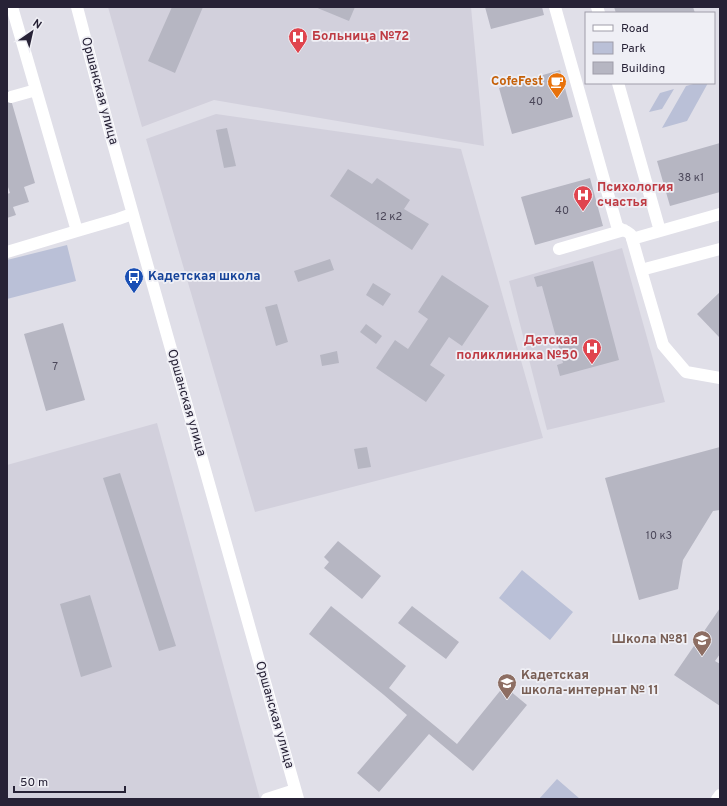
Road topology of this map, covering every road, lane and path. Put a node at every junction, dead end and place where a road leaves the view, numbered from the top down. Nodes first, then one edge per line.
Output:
1 (12, 7) edge
2 (77, 7) edge
3 (555, 7) edge
4 (618, 84) edge
5 (36, 90) junction
6 (11, 97) dead end
7 (132, 214) junction
8 (720, 214) edge
9 (76, 231) junction
10 (660, 231) junction
11 (628, 234) junction
12 (559, 248) dead end
13 (720, 249) edge
14 (7, 252) edge
15 (641, 270) junction
16 (720, 378) edge
17 (296, 794) edge
18 (720, 795) edge
19 (267, 799) edge
20 (717, 799) edge

1 - 5 street
2 - 7 street, Оршанская улица
3 - 11 street
4 - 10 street
5 - 6 street
5 - 9 street
7 - 9 street
7 - 17 street, Оршанская улица
8 - 10 street
9 - 14 street
10 - 11 street
11 - 12 street
11 - 15 street
13 - 15 street
15 - 16 street
17 - 19 street
18 - 20 street

